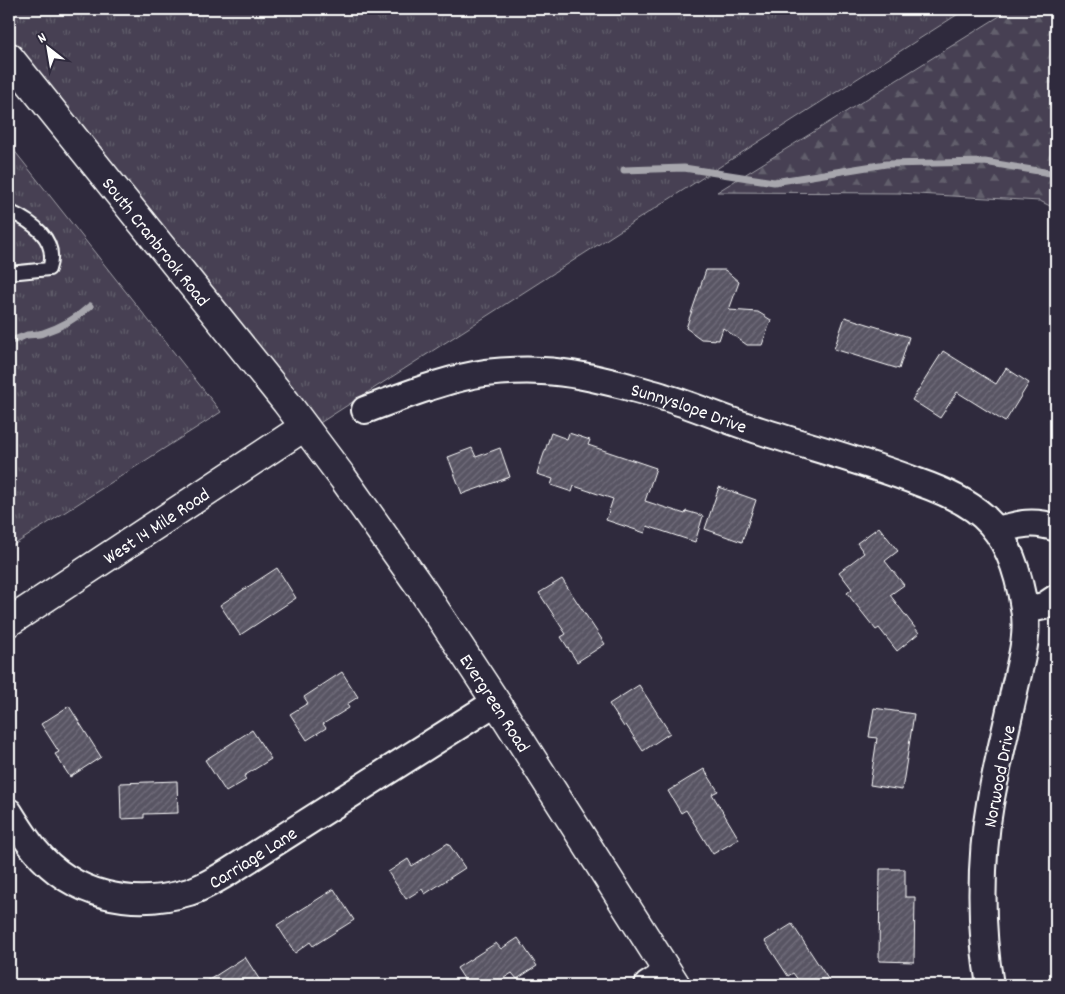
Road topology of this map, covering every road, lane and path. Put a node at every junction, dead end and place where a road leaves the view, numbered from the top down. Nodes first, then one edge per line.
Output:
1 (9, 57) edge
2 (9, 211) edge
3 (9, 273) edge
4 (365, 410) dead end
5 (304, 427) junction
6 (1056, 528) edge
7 (997, 530) junction
8 (1016, 569) joint
9 (1056, 598) edge
10 (1025, 610) junction
11 (9, 622) edge
12 (496, 702) junction
13 (9, 812) edge
14 (664, 981) edge
15 (990, 985) edge

1 - 5 street, South Cranbrook Road
2 - 3 lane
4 - 7 street, Sunnyslope Drive
5 - 11 street, West 14 Mile Road
5 - 12 street, Evergreen Road
6 - 7 street
7 - 8 street, Sunnyslope Drive
8 - 10 street, Norwood Drive
9 - 10 street
10 - 15 street, Norwood Drive
12 - 13 street, Carriage Lane
12 - 14 street, Evergreen Road

